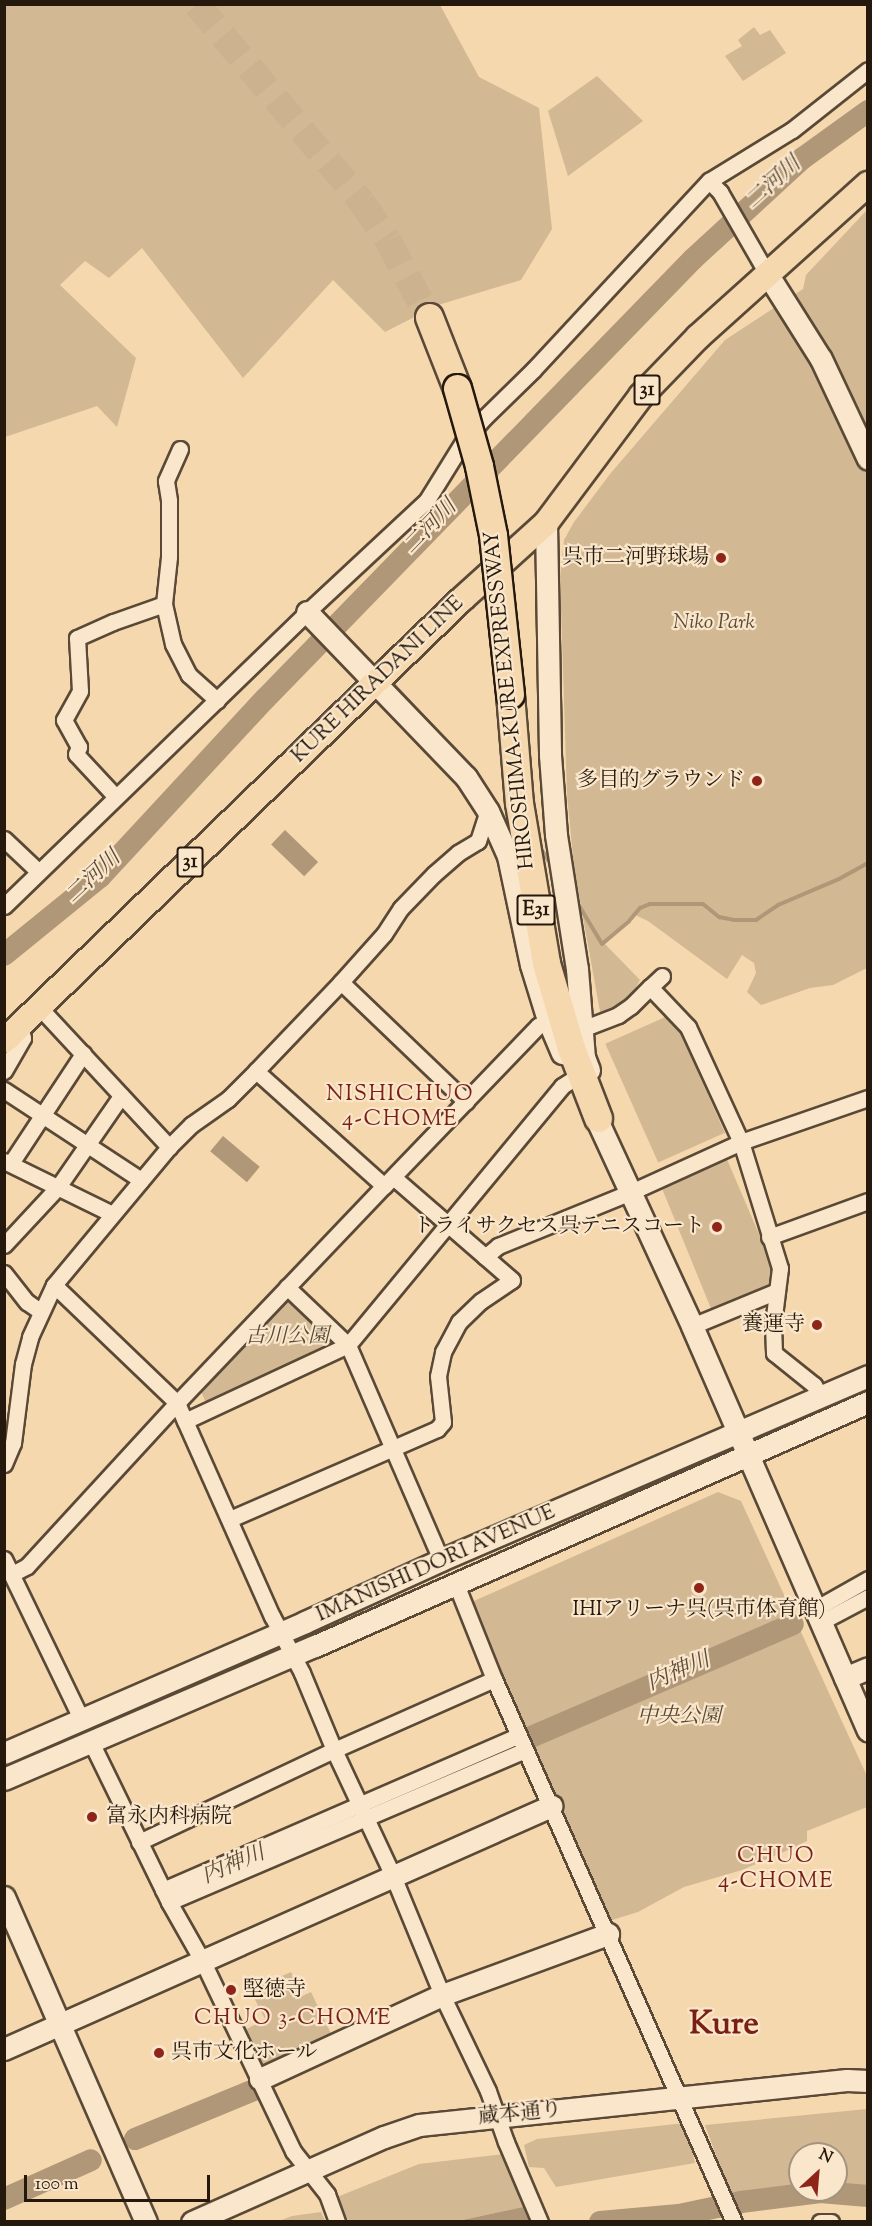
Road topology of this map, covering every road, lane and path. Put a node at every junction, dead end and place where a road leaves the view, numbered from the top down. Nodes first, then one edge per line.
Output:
1 (867, 70) edge
2 (709, 181) junction
3 (867, 184) edge
4 (768, 275) junction
5 (429, 317) tunnel mouth
6 (180, 449) dead end
7 (867, 459) edge
8 (546, 523) junction
9 (164, 604) junction
10 (309, 615) junction
11 (370, 678) junction
12 (217, 700) junction
13 (116, 796) junction
14 (488, 811) junction
15 (4, 839) edge
16 (39, 872) junction
17 (4, 906) edge
18 (662, 976) dead end
19 (341, 982) junction
20 (650, 987) junction
21 (40, 1008) junction
22 (548, 1020) junction
23 (582, 1029) junction
24 (12, 1034) edge
25 (83, 1054) junction
26 (4, 1071) edge
27 (255, 1071) junction
28 (573, 1079) junction
29 (4, 1090) edge
30 (121, 1096) junction
31 (867, 1098) edge
32 (466, 1102) junction
33 (43, 1115) junction
34 (598, 1118) junction
35 (741, 1142) junction
36 (88, 1145) junction
37 (169, 1147) junction
38 (8, 1162) edge
39 (141, 1180) junction
40 (388, 1181) junction
41 (58, 1187) junction
42 (631, 1192) junction
43 (867, 1202) edge
44 (112, 1214) junction
45 (447, 1224) junction
46 (769, 1237) junction
47 (4, 1245) edge
48 (485, 1257) junction
49 (4, 1273) edge
50 (54, 1285) junction
51 (287, 1287) junction
52 (777, 1291) junction
53 (40, 1311) junction
54 (692, 1326) junction
55 (348, 1345) junction
56 (867, 1376) edge
57 (820, 1396) junction
58 (867, 1402) edge
59 (177, 1403) junction
60 (185, 1421) junction
61 (738, 1433) junction
62 (394, 1447) junction
63 (747, 1455) junction
64 (4, 1464) edge
65 (230, 1519) junction
66 (4, 1559) edge
67 (441, 1560) junction
68 (12, 1574) junction
69 (867, 1579) edge
70 (456, 1584) junction
71 (867, 1597) edge
72 (818, 1616) junction
73 (280, 1633) junction
74 (291, 1656) junction
75 (867, 1668) edge
76 (845, 1678) junction
77 (494, 1679) junction
78 (82, 1720) junction
79 (867, 1730) edge
80 (91, 1742) junction
81 (522, 1743) junction
82 (334, 1750) junction
83 (4, 1753) edge
84 (4, 1779) edge
85 (551, 1806) junction
86 (363, 1811) junction
87 (140, 1842) junction
88 (393, 1876) junction
89 (166, 1896) junction
90 (4, 1897) edge
91 (608, 1934) junction
92 (203, 1962) junction
93 (442, 1995) junction
94 (61, 2024) junction
95 (4, 2049) edge
96 (260, 2079) junction
97 (867, 2081) edge
98 (680, 2097) junction
99 (497, 2115) junction
100 (309, 2170) junction
101 (825, 2221) edge
102 (146, 2222) edge
103 (192, 2222) edge
104 (337, 2222) edge
105 (540, 2222) edge
106 (734, 2222) edge
107 (820, 2222) edge
108 (831, 2222) edge

1 - 2 street
2 - 4 street
2 - 10 street
3 - 4 main road, KURE HIRADANI LINE / 31
4 - 7 street
4 - 8 main road, KURE HIRADANI LINE / 31
5 - 34 highway, HIROSHIMA-KURE EXPRESSWAY / E31, bridge
6 - 9 street
8 - 11 main road, KURE HIRADANI LINE / 31
8 - 23 street
9 - 12 street
9 - 13 street
10 - 11 street
10 - 12 street
11 - 14 street
11 - 21 main road, KURE HIRADANI LINE / 31
12 - 13 street
13 - 16 street
14 - 19 street
14 - 22 street
15 - 16 street
16 - 17 street
18 - 20 street
19 - 27 street
19 - 32 street
20 - 23 street
20 - 35 street
21 - 24 main road, KURE HIRADANI LINE / 31
21 - 25 street
22 - 28 street
22 - 32 street
23 - 42 street
24 - 26 street
25 - 30 street
25 - 33 street
27 - 37 street
27 - 40 street
28 - 34 street
28 - 45 street
29 - 33 street
30 - 36 street
30 - 37 street
31 - 35 street
32 - 40 street
33 - 36 street
33 - 38 street
34 - 42 street
35 - 42 street
35 - 46 street
36 - 39 street
36 - 41 street
37 - 39 street
38 - 41 street
39 - 44 street
40 - 45 street
40 - 51 street
41 - 44 street
41 - 47 street
42 - 48 street
42 - 54 street
43 - 46 street
44 - 50 street
45 - 48 street
45 - 55 street
46 - 52 street
48 - 62 street
49 - 53 street
50 - 53 street
50 - 59 street
51 - 55 street
51 - 59 street
52 - 54 street
52 - 57 street
53 - 64 street
54 - 61 street
55 - 60 street
55 - 62 street
56 - 57 street, IMANISHI DORI AVENUE
57 - 61 street, IMANISHI DORI AVENUE
58 - 63 street, IMANISHI DORI AVENUE
59 - 60 street
59 - 68 street
60 - 65 street
61 - 63 street
61 - 67 street, IMANISHI DORI AVENUE
62 - 65 street
62 - 67 street
63 - 70 street, IMANISHI DORI AVENUE
63 - 72 street
65 - 73 street
66 - 68 street
67 - 73 street, IMANISHI DORI AVENUE
68 - 78 street
69 - 72 street
70 - 74 street, IMANISHI DORI AVENUE
70 - 77 street
71 - 72 street
72 - 76 street
73 - 74 street
73 - 78 street, IMANISHI DORI AVENUE
74 - 80 street, IMANISHI DORI AVENUE
74 - 82 street
75 - 76 street
76 - 79 street
77 - 81 street
77 - 82 street
78 - 83 street, IMANISHI DORI AVENUE
80 - 84 street, IMANISHI DORI AVENUE
80 - 87 street
81 - 85 street
81 - 86 street
82 - 86 street
82 - 87 street
85 - 88 street
85 - 91 street
86 - 88 street
86 - 89 street
87 - 89 street
88 - 92 street
88 - 93 street
89 - 92 street
90 - 94 street
91 - 93 street
91 - 98 street
92 - 94 street
92 - 96 street
93 - 96 street
93 - 99 street
94 - 95 street
94 - 102 street
96 - 100 street
97 - 98 street, 蔵本通り
98 - 99 street, 蔵本通り
98 - 106 street
99 - 100 street, 蔵本通り
99 - 105 street
100 - 103 street, 蔵本通り
100 - 104 street
101 - 107 street
101 - 108 street

